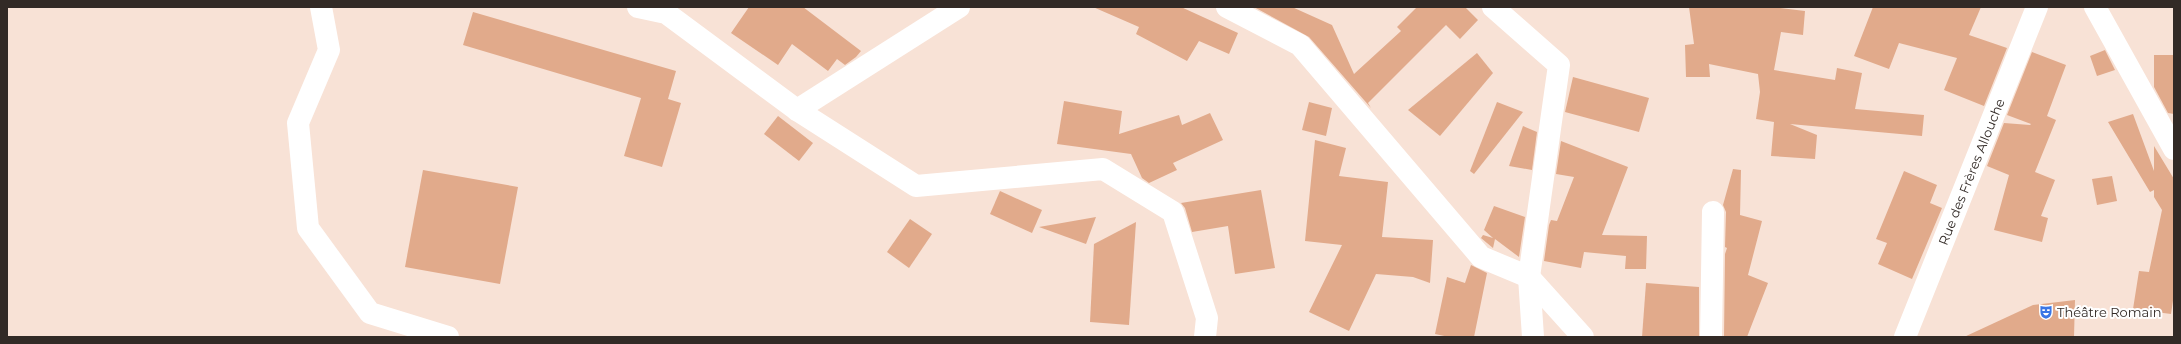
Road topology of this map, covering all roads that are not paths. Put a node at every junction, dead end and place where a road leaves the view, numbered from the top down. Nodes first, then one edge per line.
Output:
1 (321, 7) edge
2 (638, 7) edge
3 (959, 7) edge
4 (1227, 7) edge
5 (1493, 7) edge
6 (2038, 7) edge
7 (2095, 7) edge
8 (797, 110) junction
9 (2174, 149) edge
10 (1713, 212) dead end
11 (1529, 277) junction
12 (448, 337) edge
13 (1205, 337) edge
14 (1533, 337) edge
15 (1584, 337) edge
16 (1711, 337) edge
17 (1905, 337) edge

1 - 12 street
2 - 8 street
3 - 8 street
4 - 11 street
5 - 11 street
6 - 17 street, Rue des Frères Allouche
7 - 9 street
8 - 13 street
10 - 16 street
11 - 14 street
11 - 15 street

